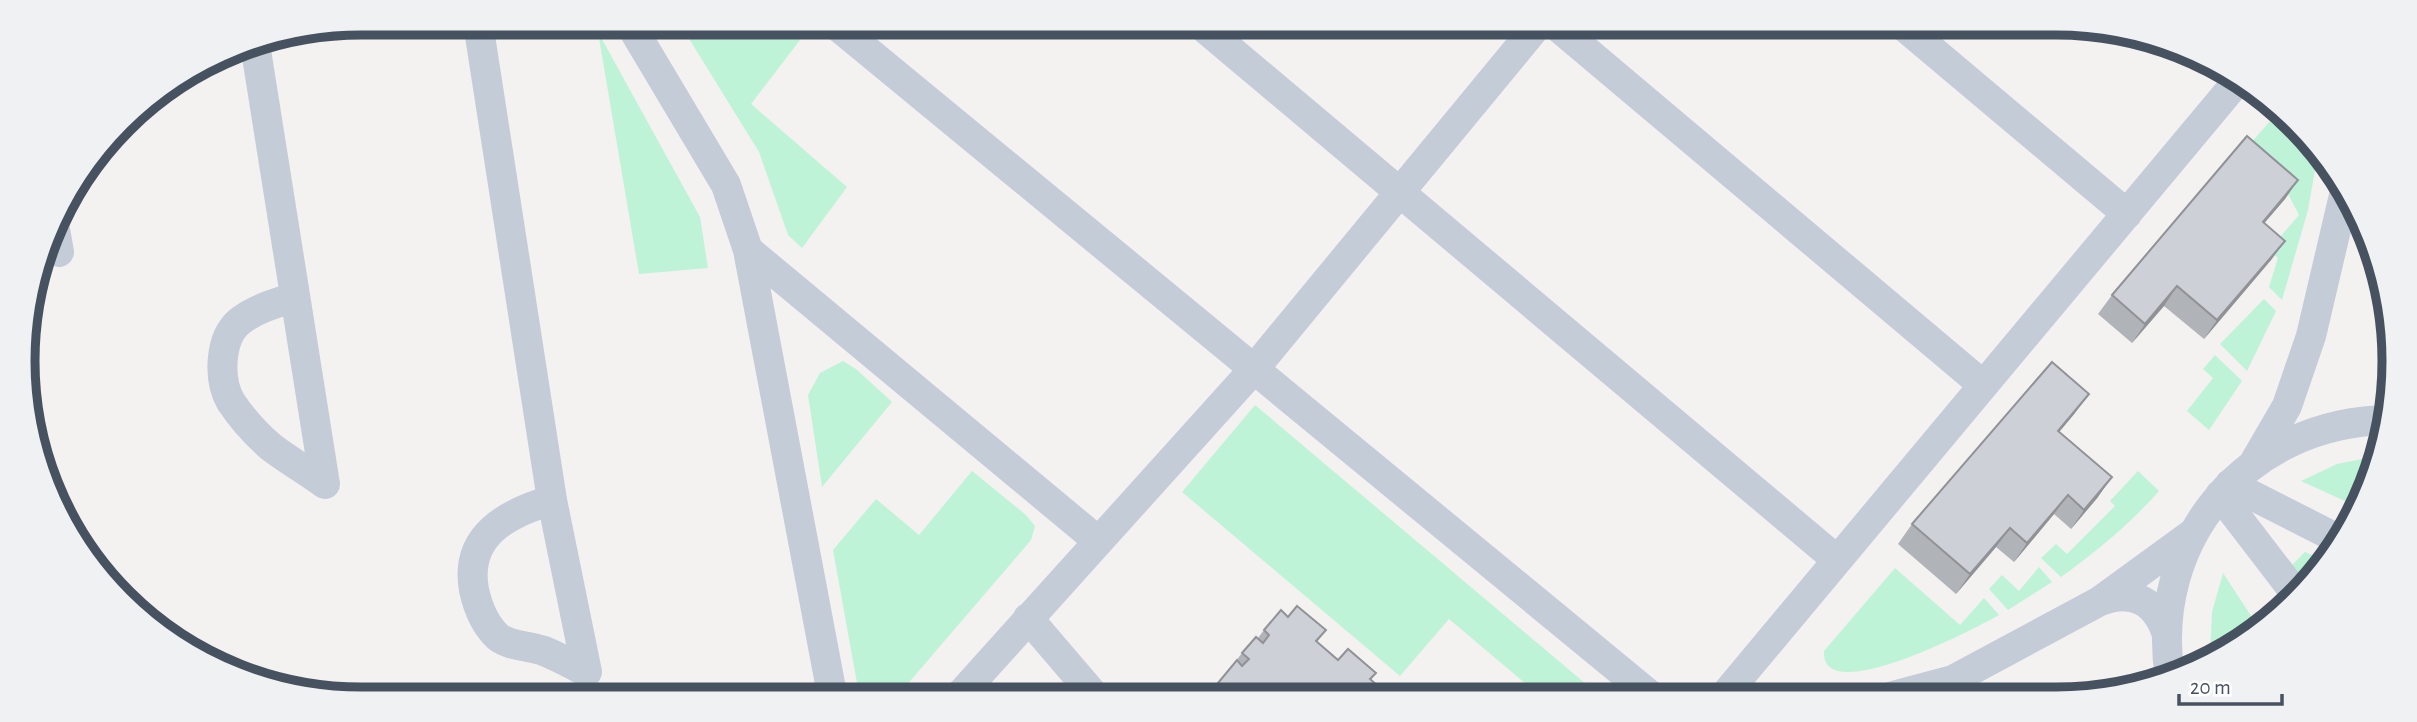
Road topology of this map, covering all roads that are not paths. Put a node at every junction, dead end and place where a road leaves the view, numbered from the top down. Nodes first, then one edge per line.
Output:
1 (480, 35) edge
2 (637, 35) edge
3 (849, 35) edge
4 (1213, 35) edge
5 (1529, 35) edge
6 (1567, 35) edge
7 (1914, 35) edge
8 (256, 52) edge
9 (2232, 87) edge
10 (1401, 193) junction
11 (2341, 204) edge
12 (2127, 214) junction
13 (748, 250) junction
14 (295, 297) junction
15 (1254, 369) junction
16 (2299, 369) junction
17 (1983, 385) junction
18 (2377, 421) edge
19 (2343, 424) junction
20 (2253, 464) junction
21 (2225, 489) junction
22 (552, 500) junction
23 (2194, 533) junction
24 (2330, 537) edge
25 (1098, 541) junction
26 (1837, 560) junction
27 (2291, 587) edge
28 (2100, 601) junction
29 (1028, 618) junction
30 (2166, 635) junction
31 (2169, 667) edge
32 (831, 687) edge
33 (967, 687) edge
34 (1087, 687) edge
35 (1640, 687) edge
36 (1731, 687) edge
37 (1926, 687) edge

1 - 22 street
2 - 13 street
3 - 15 street
4 - 10 street
5 - 10 street
6 - 17 street
7 - 12 street
8 - 14 street
9 - 12 street
10 - 15 street
10 - 26 street
11 - 16 street
12 - 17 street
13 - 25 street
13 - 32 street
14 - 14 street
15 - 25 street
15 - 35 street
16 - 19 street
16 - 20 street
17 - 26 street
18 - 19 street
19 - 20 street
20 - 21 street
21 - 23 street
21 - 24 street
21 - 27 street
22 - 22 street
23 - 28 street
23 - 30 street
25 - 29 street
26 - 36 street
28 - 30 street
28 - 37 street
29 - 33 street
29 - 34 street
30 - 31 street

